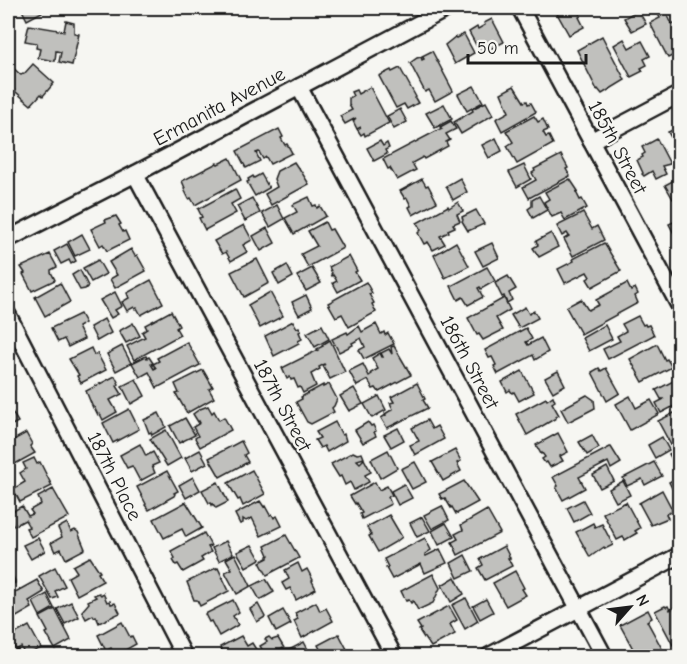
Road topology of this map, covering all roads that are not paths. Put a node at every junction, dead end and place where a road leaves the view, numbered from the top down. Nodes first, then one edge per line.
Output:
1 (448, 8) edge
2 (520, 8) edge
3 (299, 87) junction
4 (680, 94) edge
5 (591, 141) junction
6 (135, 174) junction
7 (8, 238) edge
8 (679, 305) edge
9 (8, 315) edge
10 (680, 555) edge
11 (578, 609) junction
12 (184, 657) edge
13 (394, 657) edge
14 (489, 657) edge
15 (604, 657) edge

1 - 3 street, Ermanita Avenue
2 - 5 street, 185th Street
3 - 6 street, Ermanita Avenue
3 - 11 street, 186th Street
4 - 5 street
5 - 8 street, 185th Street
6 - 7 street, Ermanita Avenue
6 - 13 street, 187th Street
9 - 12 street, 187th Place
10 - 11 street
11 - 14 street
11 - 15 street, 186th Street

